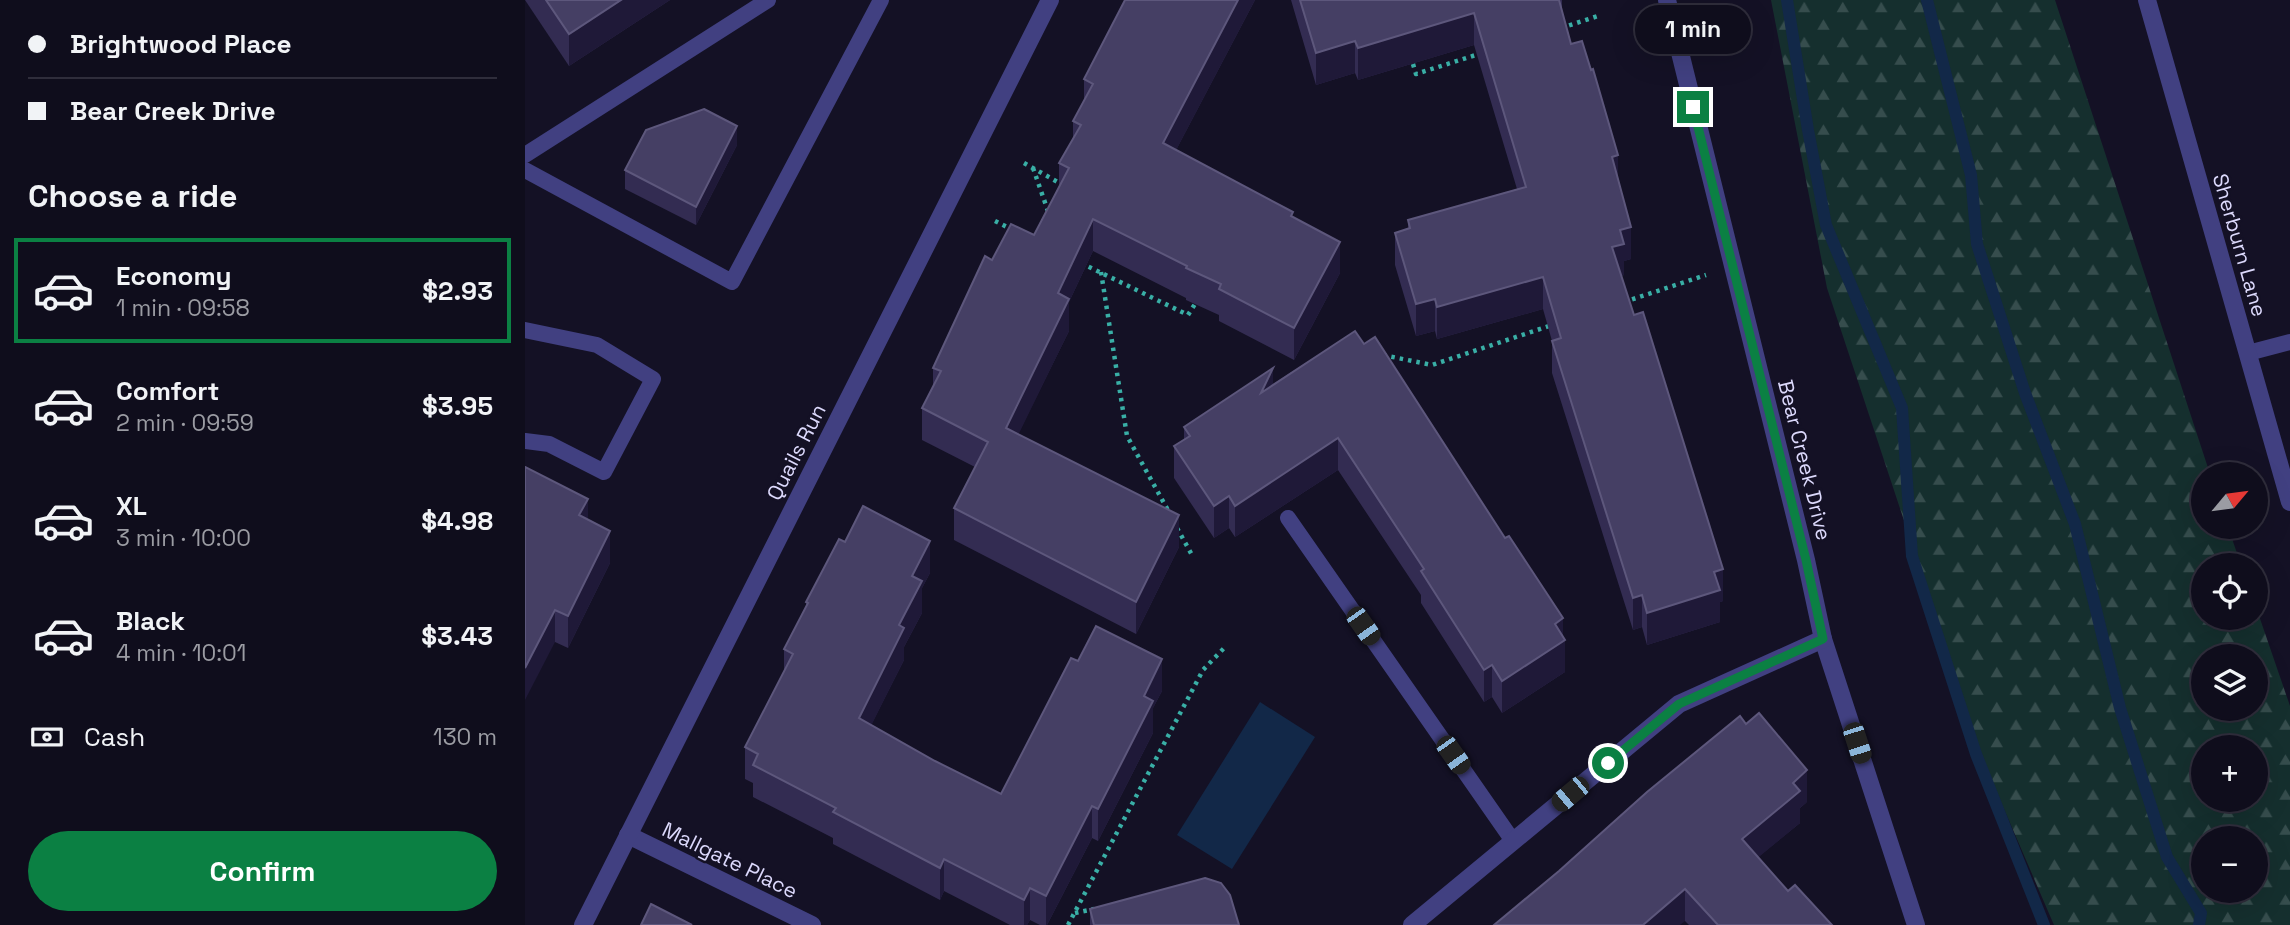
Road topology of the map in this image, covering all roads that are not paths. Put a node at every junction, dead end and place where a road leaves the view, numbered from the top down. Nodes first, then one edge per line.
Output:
1 (768, 0) edge
2 (881, 0) edge
3 (1050, 0) edge
4 (1667, 0) edge
5 (2147, 0) edge
6 (525, 155) edge
7 (525, 170) edge
8 (525, 330) edge
9 (2290, 342) edge
10 (2248, 354) junction
11 (525, 441) edge
12 (2290, 502) edge
13 (1288, 518) dead end
14 (1823, 639) junction
15 (628, 835) junction
16 (1514, 841) junction
17 (583, 925) edge
18 (812, 925) edge
19 (1412, 925) edge
20 (1916, 925) edge

1 - 6 lane
2 - 7 lane
3 - 15 street, Quails Run
4 - 14 street, Bear Creek Drive
5 - 10 street, Sherburn Lane
8 - 11 lane
9 - 10 lane
10 - 12 street, Sherburn Lane
13 - 16 lane
14 - 16 street
14 - 20 street, Bear Creek Drive
15 - 17 street, Quails Run
15 - 18 street, Mallgate Place
16 - 19 street

